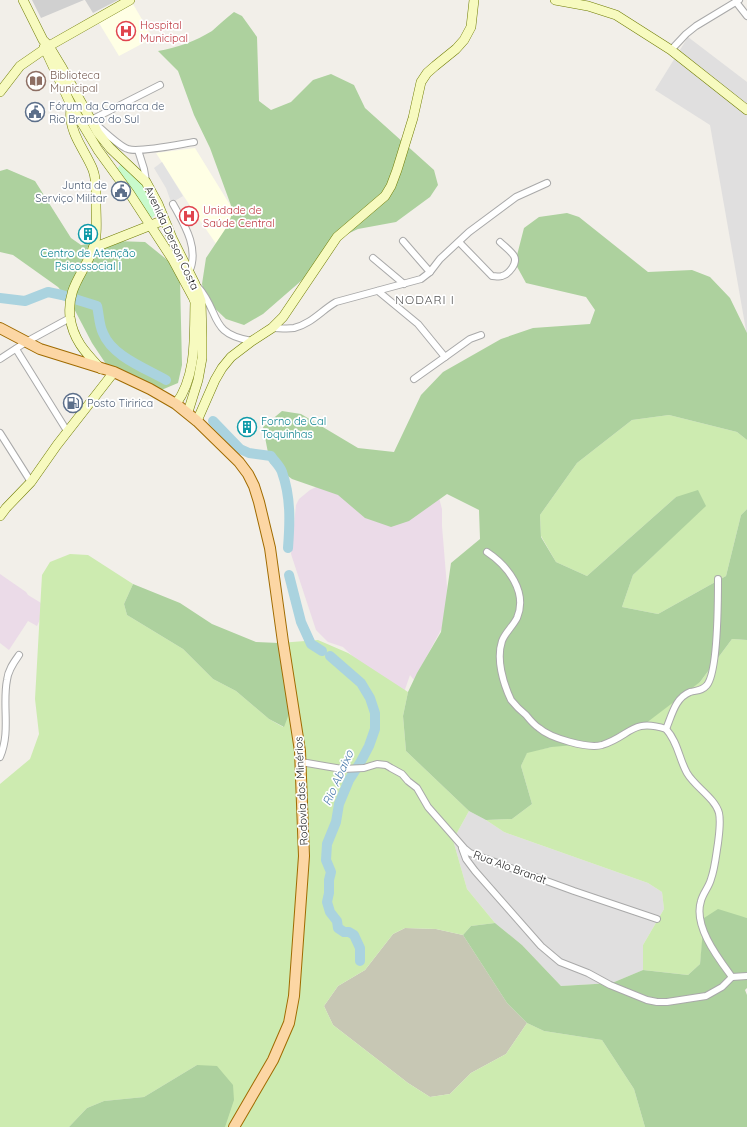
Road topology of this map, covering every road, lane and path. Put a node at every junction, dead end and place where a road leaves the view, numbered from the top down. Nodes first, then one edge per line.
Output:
1 (23, 0) edge
2 (130, 0) edge
3 (555, 0) edge
4 (738, 1) edge
5 (473, 2) edge
6 (747, 16) edge
7 (45, 45) junction
8 (671, 50) junction
9 (160, 85) dead end
10 (0, 92) edge
11 (72, 105) junction
12 (747, 111) edge
13 (91, 120) junction
14 (194, 142) dead end
15 (138, 150) junction
16 (118, 154) junction
17 (108, 164) junction
18 (146, 182) junction
19 (547, 183) dead end
20 (173, 204) dead end
21 (164, 220) junction
22 (151, 226) junction
23 (403, 241) dead end
24 (459, 242) junction
25 (500, 242) dead end
26 (93, 248) junction
27 (373, 258) dead end
28 (189, 272) junction
29 (430, 272) junction
30 (195, 284) junction
31 (404, 284) junction
32 (378, 291) junction
33 (70, 318) junction
34 (0, 328) edge
35 (272, 328) junction
36 (481, 335) dead end
37 (252, 341) junction
38 (26, 342) junction
39 (16, 348) junction
40 (445, 357) junction
41 (0, 358) edge
42 (101, 368) junction
43 (114, 372) junction
44 (414, 379) dead end
45 (176, 404) junction
46 (188, 412) junction
47 (197, 421) junction
48 (67, 432) junction
49 (0, 433) edge
50 (31, 482) junction
51 (0, 516) edge
52 (488, 552) dead end
53 (718, 579) dead end
54 (19, 655) dead end
55 (666, 729) junction
56 (0, 757) edge
57 (301, 762) junction
58 (461, 844) junction
59 (657, 919) dead end
60 (747, 976) edge
61 (732, 977) junction
62 (234, 1127) edge

1 - 7 street
2 - 7 street
3 - 8 street
4 - 6 street
4 - 8 street
5 - 35 street
7 - 10 street
7 - 11 street, Avenida Derson Costa
7 - 13 street, Avenida Derson Costa
8 - 12 street
9 - 13 street
11 - 17 street, Avenida Derson Costa
11 - 26 street
13 - 15 street
13 - 16 street, Avenida Derson Costa
14 - 15 street
15 - 18 street
16 - 17 street
16 - 18 street, Avenida Derson Costa
17 - 22 street, Avenida Derson Costa
18 - 21 street, Avenida Derson Costa
19 - 24 street
20 - 28 street
21 - 22 street
21 - 28 street, Avenida Derson Costa
22 - 26 street
22 - 45 street, Avenida Derson Costa
23 - 29 street
24 - 25 street
24 - 29 street
26 - 33 street
27 - 31 street
28 - 30 street, Avenida Derson Costa
29 - 31 street
30 - 37 street
30 - 46 street, Avenida Derson Costa
31 - 32 street
32 - 35 street
32 - 40 street
33 - 38 street
33 - 42 street
34 - 38 main road, Rodovia dos Minérios
35 - 37 street
36 - 40 street
37 - 47 street
38 - 39 street
38 - 42 main road, Rodovia dos Minérios
39 - 41 street
39 - 48 street
40 - 44 street
42 - 43 main road, Rodovia dos Minérios
43 - 45 main road, Rodovia dos Minérios
43 - 48 street
45 - 46 main road, Rodovia dos Minérios
46 - 47 main road, Rodovia dos Minérios
47 - 57 main road, Rodovia dos Minérios
48 - 50 street
49 - 50 street
50 - 51 street
52 - 55 street
53 - 55 street
54 - 56 street
55 - 61 street
57 - 58 street, Rua Alo Brandt
57 - 62 main road, Rodovia dos Minérios
58 - 59 street, Rua Alo Brandt
58 - 61 street
60 - 61 street

